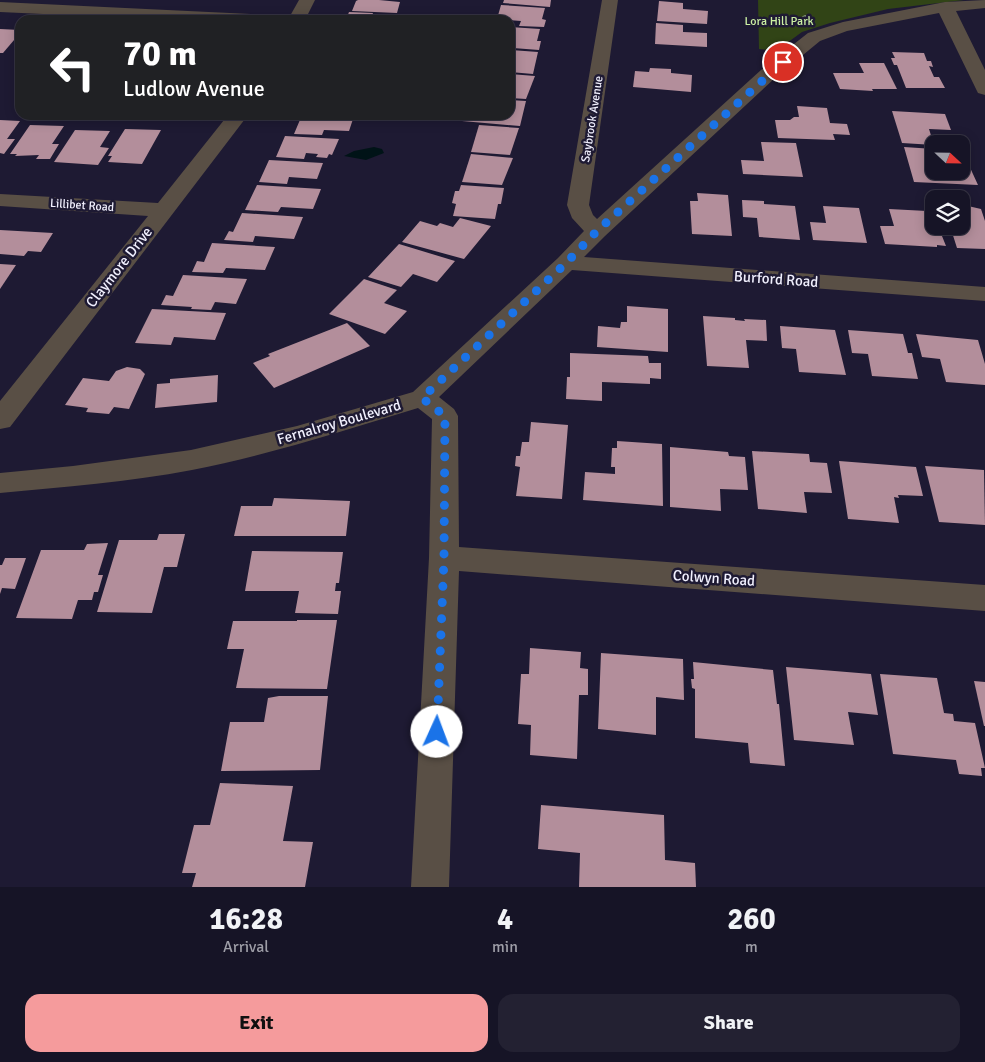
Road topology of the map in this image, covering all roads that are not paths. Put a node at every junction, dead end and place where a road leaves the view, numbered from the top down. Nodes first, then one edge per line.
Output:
1 (307, 0) edge
2 (610, 0) edge
3 (985, 2) edge
4 (0, 7) edge
5 (945, 7) junction
6 (176, 15) edge
7 (299, 15) edge
8 (985, 89) edge
9 (234, 120) edge
10 (0, 200) edge
11 (164, 210) junction
12 (597, 231) junction
13 (566, 263) junction
14 (985, 294) edge
15 (422, 398) junction
16 (0, 420) edge
17 (0, 483) edge
18 (444, 558) junction
19 (985, 598) edge
20 (430, 887) edge

1 - 7 street
2 - 12 street, Saybrook Avenue
3 - 5 street, Fernalroy Boulevard
4 - 6 street
5 - 8 street
5 - 12 street, Fernalroy Boulevard
9 - 11 street, Claymore Drive
10 - 11 street, Lillibet Road
11 - 16 street, Claymore Drive
12 - 13 street, Fernalroy Boulevard
13 - 14 street, Burford Road
13 - 15 street, Fernalroy Boulevard
15 - 17 street, Fernalroy Boulevard
15 - 18 street
18 - 19 street, Colwyn Road
18 - 20 street

